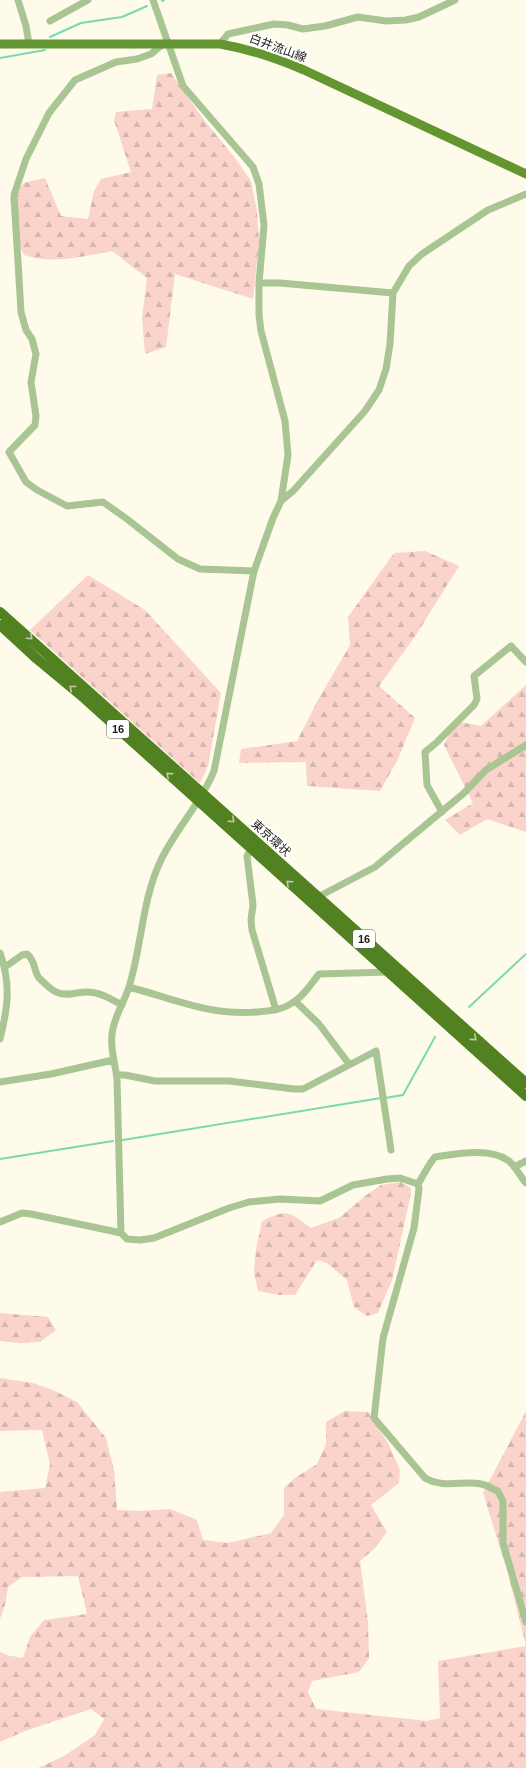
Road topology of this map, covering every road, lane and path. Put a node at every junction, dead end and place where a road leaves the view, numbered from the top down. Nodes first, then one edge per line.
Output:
1 (18, 0) edge
2 (88, 0) edge
3 (153, 0) edge
4 (455, 0) edge
5 (50, 21) dead end
6 (0, 44) edge
7 (29, 44) junction
8 (165, 44) junction
9 (220, 44) junction
10 (526, 174) edge
11 (526, 194) edge
12 (259, 283) junction
13 (393, 293) junction
14 (281, 501) junction
15 (254, 571) junction
16 (0, 612) edge
17 (0, 625) edge
18 (526, 662) edge
19 (526, 745) edge
20 (201, 797) junction
21 (442, 812) junction
22 (251, 849) junction
23 (314, 900) junction
24 (0, 953) edge
25 (5, 967) junction
26 (389, 972) junction
27 (129, 987) junction
28 (295, 1001) junction
29 (122, 1005) junction
30 (276, 1010) junction
31 (0, 1039) edge
32 (113, 1060) junction
33 (349, 1064) junction
34 (117, 1075) junction
35 (0, 1082) edge
36 (526, 1083) edge
37 (526, 1096) edge
38 (391, 1150) dead end
39 (526, 1161) edge
40 (514, 1167) junction
41 (526, 1183) edge
42 (418, 1184) junction
43 (0, 1222) edge
44 (121, 1233) junction
45 (526, 1622) edge

1 - 7 street
2 - 5 street
3 - 8 street
4 - 9 street
6 - 7 main road, 白井流山線
7 - 8 main road, 白井流山線
8 - 9 main road, 白井流山線
8 - 12 street
8 - 15 street
9 - 10 main road, 白井流山線
11 - 13 street
12 - 13 street
12 - 14 street
13 - 14 street
14 - 15 street
15 - 20 street
16 -> 20 highway, 東京環状 / 16
20 -> 17 highway, 東京環状 / 16
18 - 21 street
19 - 21 street
20 - 22 highway, 東京環状 / 16
20 -> 23 highway, 東京環状 / 16
20 - 27 street
21 - 23 street
23 -> 22 highway, 東京環状 / 16
22 - 30 street
23 - 26 highway, 東京環状 / 16
23 -> 36 highway, 東京環状 / 16
24 - 25 street
25 - 29 street
25 - 31 street
26 - 28 street
26 - 37 highway, 東京環状 / 16
27 - 29 street
27 - 30 street
28 - 30 street
28 - 33 street
29 - 32 street
32 - 34 street
32 - 35 street
33 - 34 street
33 - 38 street
34 - 44 street
39 - 40 street
40 - 41 street
40 - 42 street
42 - 44 street
42 - 45 street
43 - 44 street

